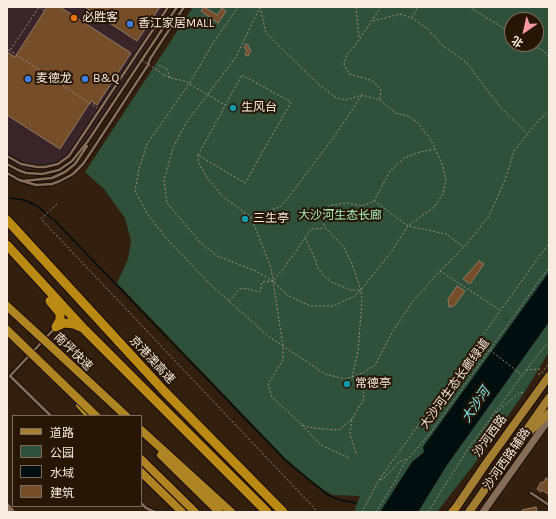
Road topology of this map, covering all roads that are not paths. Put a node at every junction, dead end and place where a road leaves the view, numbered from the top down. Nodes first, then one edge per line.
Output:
1 (168, 7) edge
2 (177, 7) edge
3 (184, 7) edge
4 (88, 141) junction
5 (7, 156) edge
6 (7, 164) edge
7 (7, 173) edge
8 (19, 180) junction
9 (7, 220) edge
10 (7, 245) edge
11 (7, 254) edge
12 (7, 306) edge
13 (56, 327) junction
14 (84, 329) junction
15 (7, 330) edge
16 (56, 352) junction
17 (43, 364) junction
18 (545, 375) edge
19 (549, 398) edge
20 (532, 400) junction
21 (549, 413) edge
22 (51, 415) edge
23 (89, 415) edge
24 (95, 415) edge
25 (120, 415) edge
26 (125, 415) edge
27 (549, 419) edge
28 (142, 431) edge
29 (142, 437) edge
30 (517, 443) junction
31 (511, 452) junction
32 (142, 460) edge
33 (142, 473) edge
34 (531, 493) dead end
35 (142, 504) edge
36 (549, 505) edge
37 (7, 506) edge
38 (453, 511) edge
39 (12, 512) edge
40 (155, 512) edge
41 (182, 512) edge
42 (195, 512) edge
43 (219, 512) edge
44 (231, 512) edge
45 (267, 512) edge
46 (283, 512) edge
47 (469, 512) edge
48 (483, 512) edge

1 - 5 lane
2 - 4 lane
3 - 8 lane
4 - 6 lane
4 - 8 lane
7 - 8 lane
9 - 46 highway, 京港澳高速
10 - 14 highway, 京港澳高速
11 - 13 highway
12 - 16 highway, 南坪快速, bridge
13 - 14 highway
13 - 22 lane
14 - 45 highway, 京港澳高速
15 - 17 highway, bridge
16 - 25 highway, 南坪快速
16 - 26 highway
17 - 23 highway, bridge
17 - 24 highway, bridge
18 - 20 main road, 沙河西路
19 - 30 main road
20 - 31 main road
20 - 38 main road, 沙河西路
21 - 30 main road
27 - 48 main road, 沙河西路辅路
28 - 44 highway
29 - 43 highway
30 - 31 main road
31 - 47 main road
32 - 42 highway
33 - 41 highway
34 - 36 lane
35 - 40 lane
37 - 39 street

